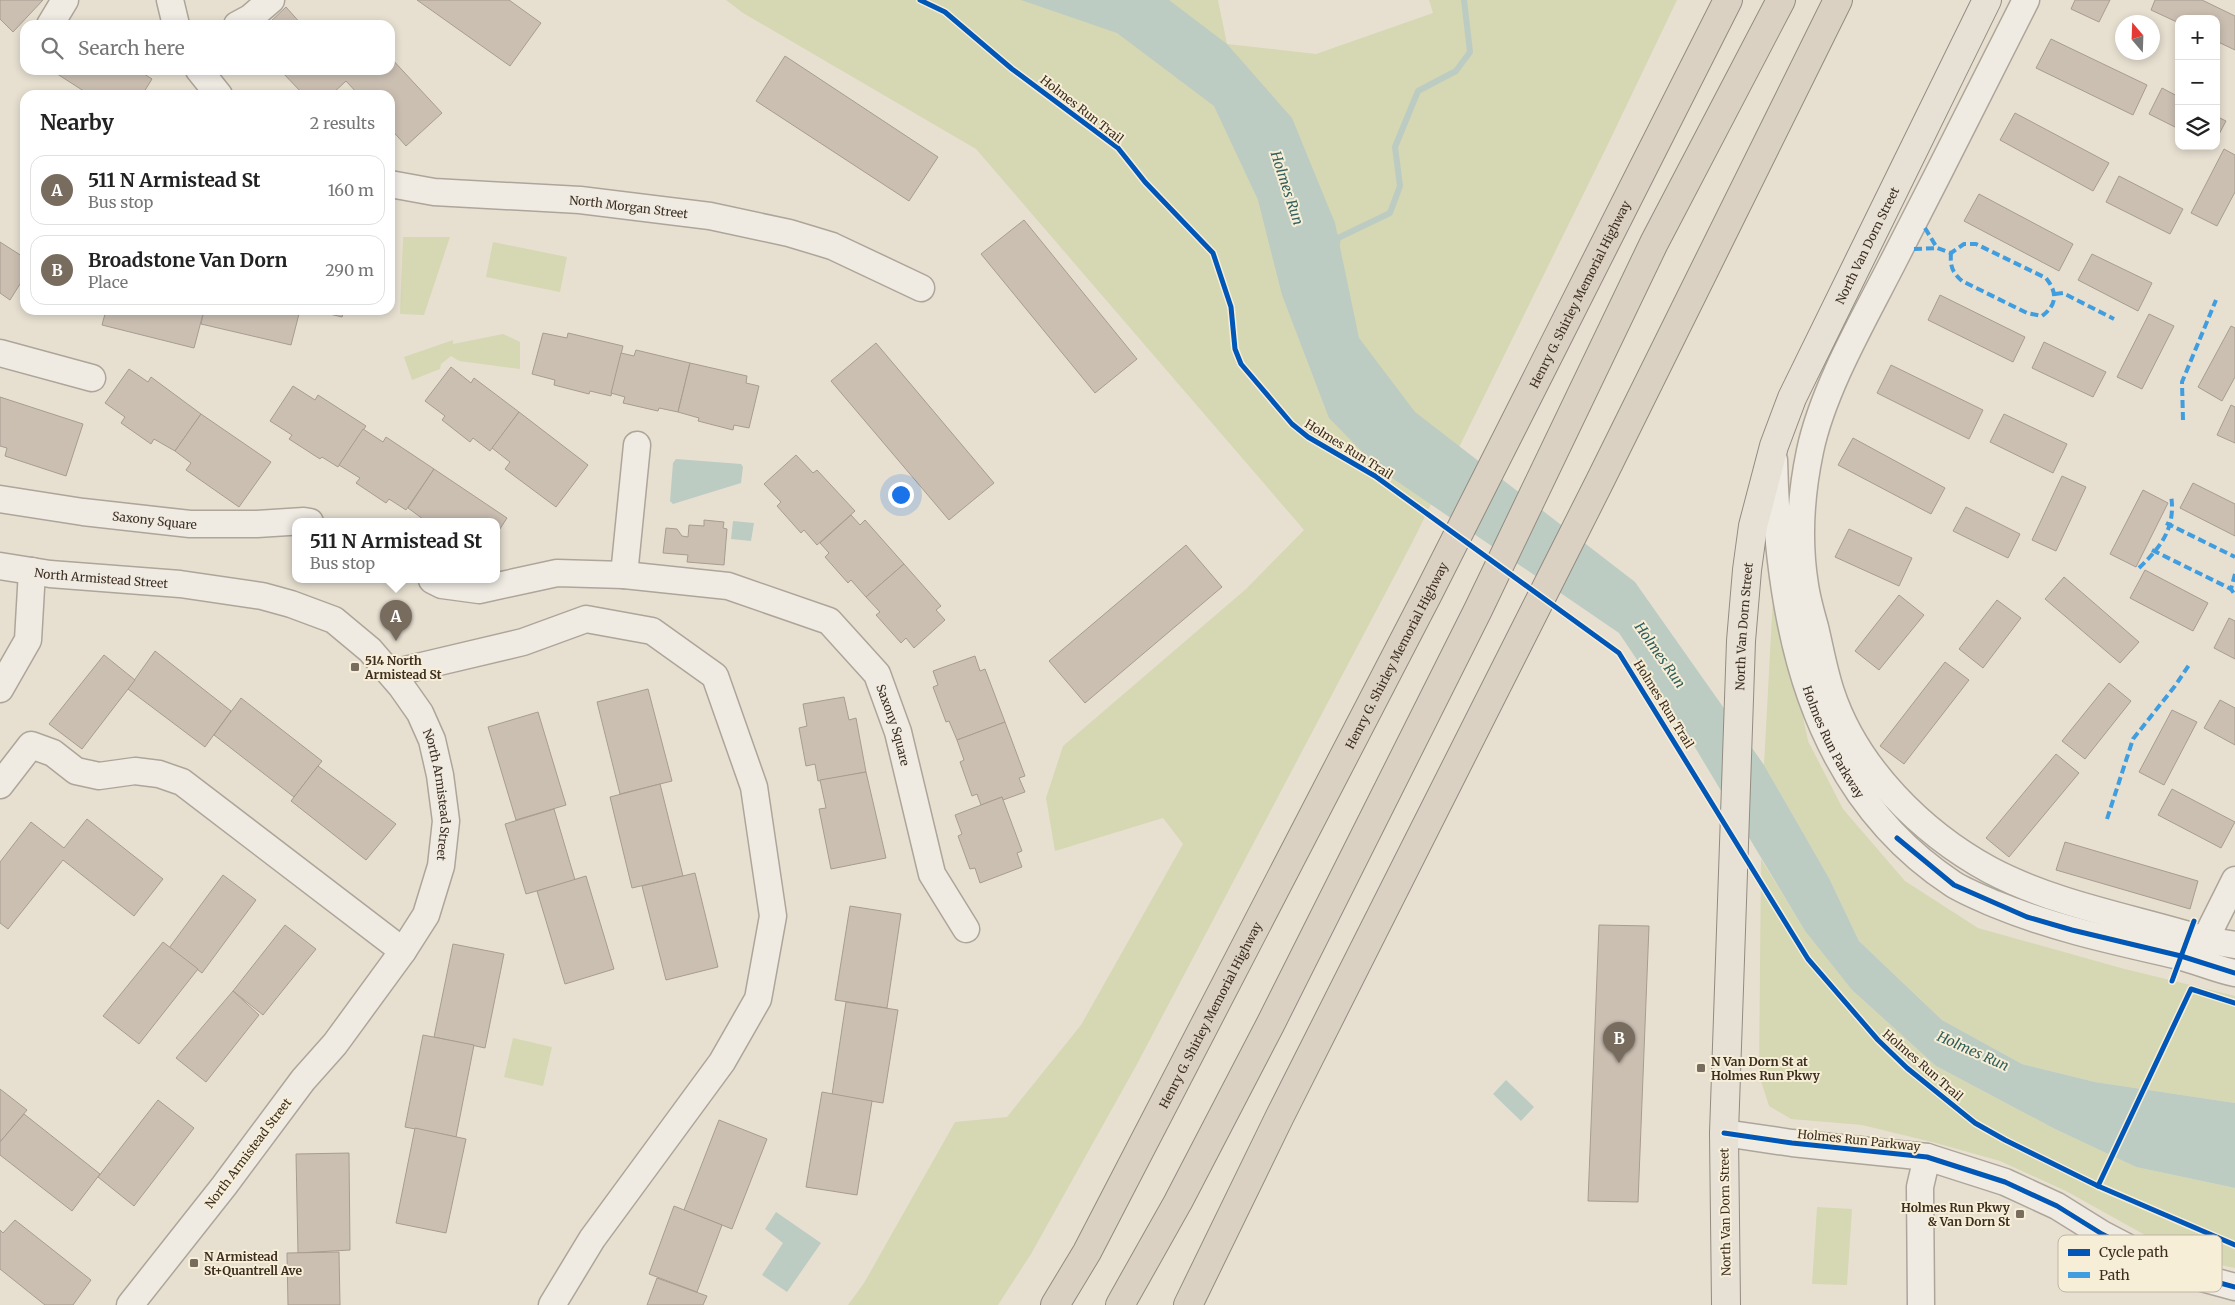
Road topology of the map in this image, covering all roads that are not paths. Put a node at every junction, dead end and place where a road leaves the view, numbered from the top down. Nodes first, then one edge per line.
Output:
1 (65, 0) edge
2 (170, 0) edge
3 (271, 0) edge
4 (1728, 0) edge
5 (1781, 0) edge
6 (1838, 0) edge
7 (1986, 0) edge
8 (2026, 0) edge
9 (53, 20) edge
10 (175, 20) edge
11 (246, 20) edge
12 (203, 75) edge
13 (215, 90) edge
14 (395, 185) edge
15 (921, 288) dead end
16 (0, 353) edge
17 (92, 378) dead end
18 (637, 445) dead end
19 (1774, 446) junction
20 (0, 499) edge
21 (292, 521) edge
22 (0, 566) edge
23 (32, 572) junction
24 (624, 575) junction
25 (438, 583) edge
26 (392, 673) junction
27 (0, 689) edge
28 (0, 785) edge
29 (2235, 880) edge
30 (966, 930) dead end
31 (2205, 940) junction
32 (2235, 946) edge
33 (403, 951) junction
34 (2230, 972) edge
35 (1724, 1133) junction
36 (1927, 1157) junction
37 (2104, 1235) edge
38 (2222, 1284) edge
39 (2235, 1288) edge
40 (130, 1305) edge
41 (552, 1305) edge
42 (1055, 1305) edge
43 (1120, 1305) edge
44 (1188, 1305) edge
45 (1726, 1305) edge
46 (1921, 1305) edge

1 - 9 street
2 - 10 street
3 - 11 street
4 - 42 highway, Henry G. Shirley Memorial Highway
5 - 43 highway
6 - 44 highway
7 - 19 main road, North Van Dorn Street
8 - 31 street
12 - 13 street
14 - 15 street, North Morgan Street
16 - 17 street
18 - 24 street
19 - 34 street, Holmes Run Parkway
19 - 35 main road, North Van Dorn Street
20 - 21 street, Saxony Square
22 - 23 street, North Armistead Street
23 - 26 street, North Armistead Street
23 - 27 street
24 - 25 street, Saxony Square
24 - 30 street, Saxony Square
26 - 33 street, North Armistead Street
26 - 41 street
28 - 33 street
29 - 31 street
31 - 32 street
32 - 34 street
33 - 40 street, North Armistead Street
35 - 36 street, Holmes Run Parkway
35 - 45 main road, North Van Dorn Street
36 - 37 street, Holmes Run Parkway
36 - 46 street
38 - 39 street, Holmes Run Parkway

